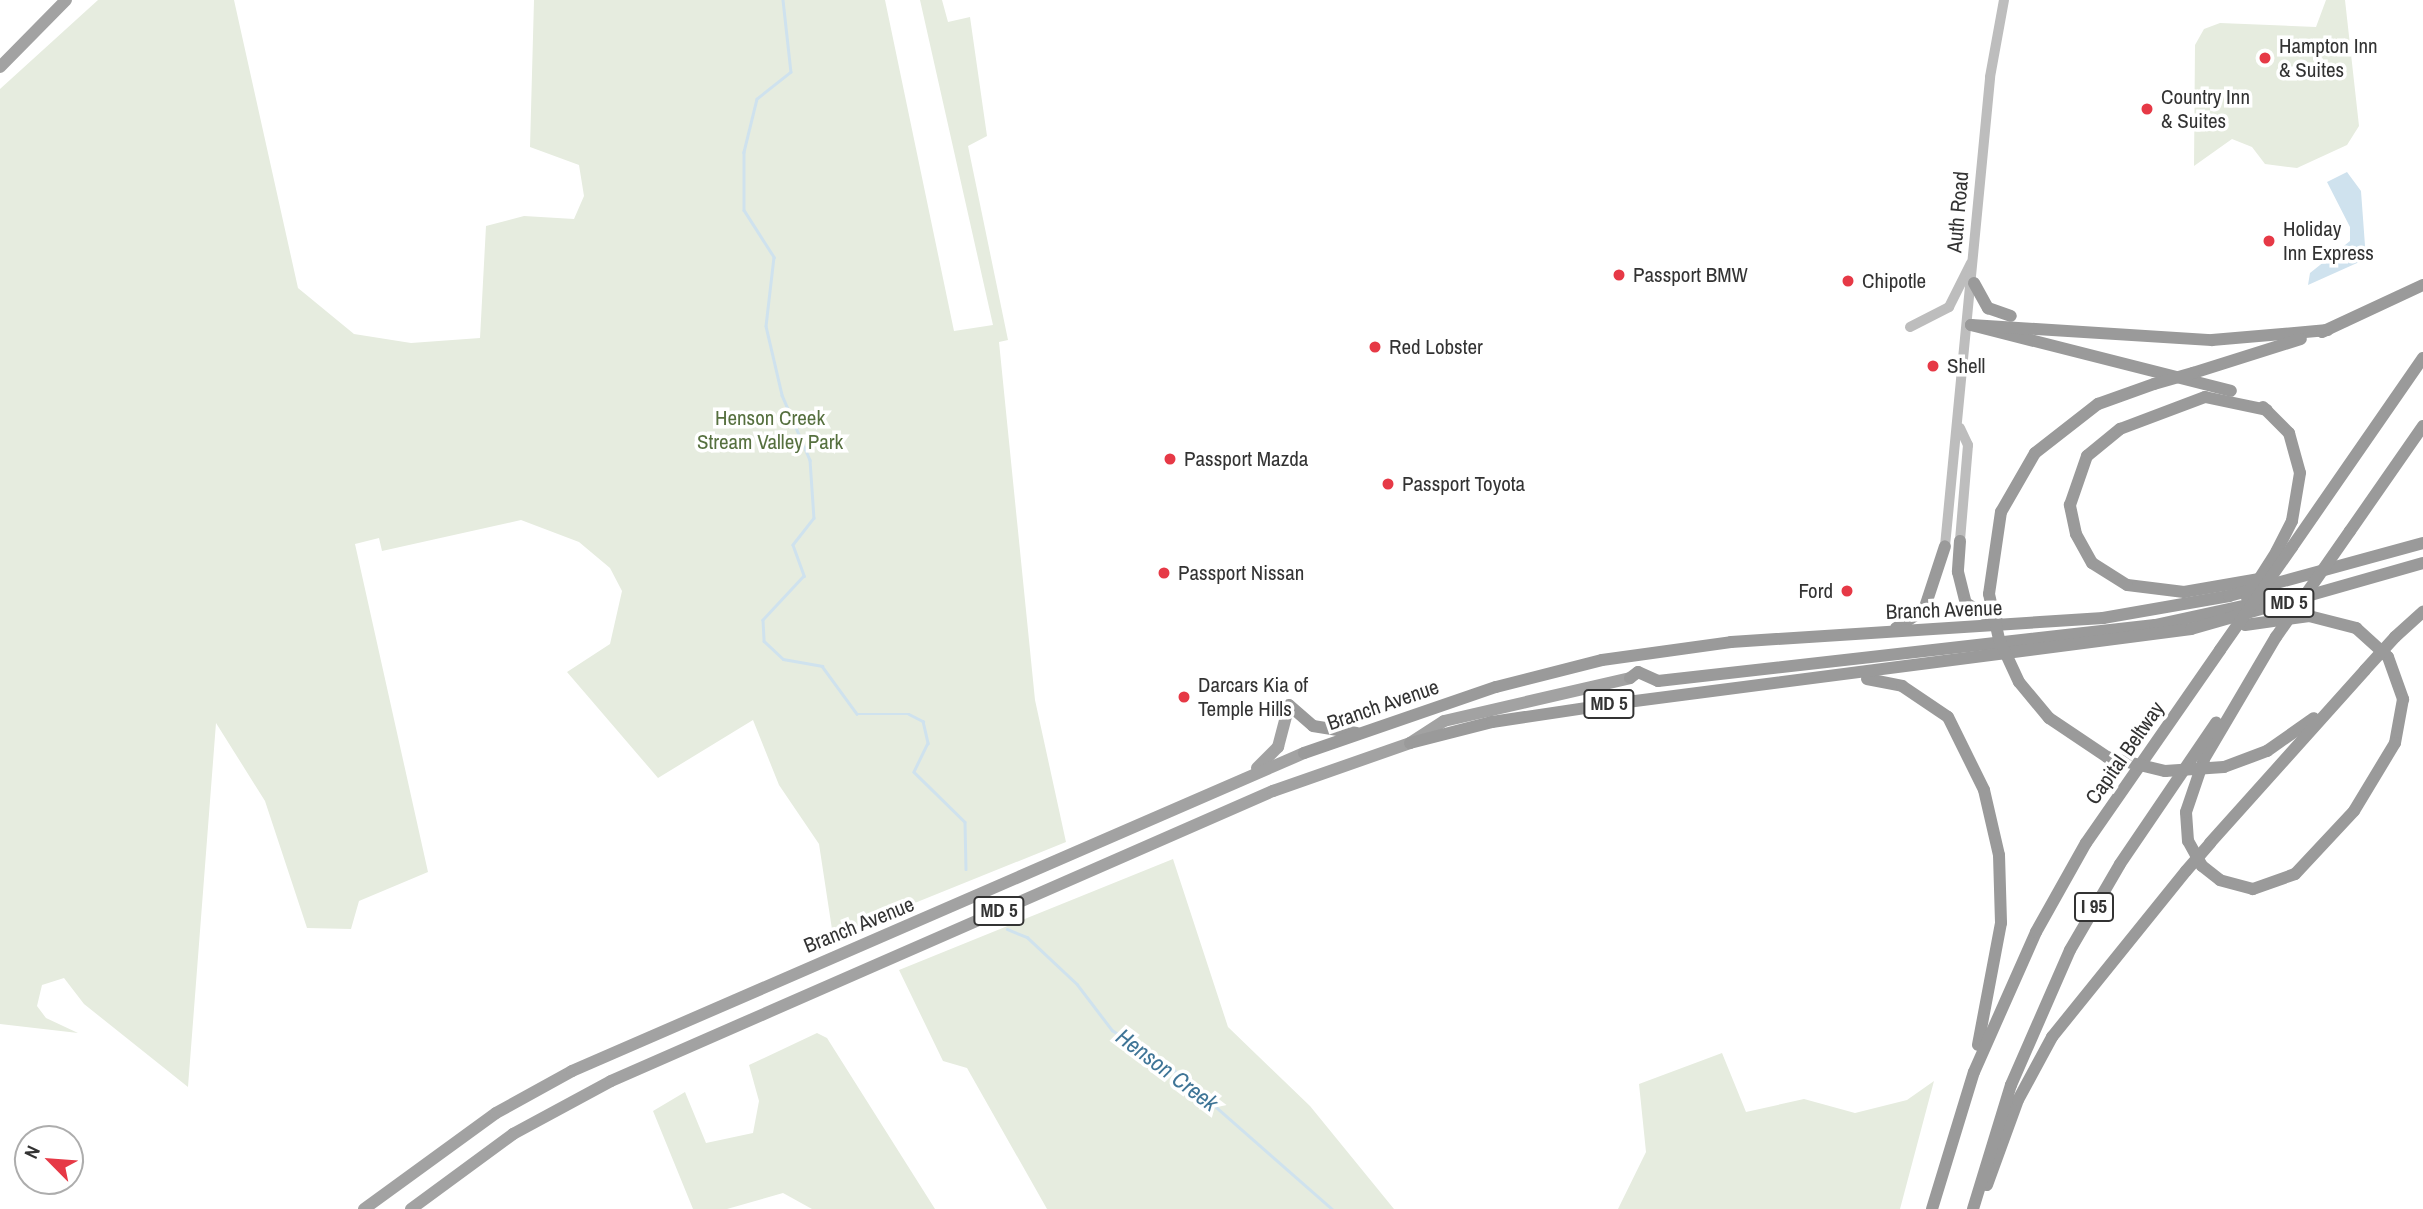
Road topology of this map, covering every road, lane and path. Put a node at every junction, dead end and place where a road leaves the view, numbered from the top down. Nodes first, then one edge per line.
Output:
1 (66, 0) edge
2 (2004, 0) edge
3 (0, 67) edge
4 (1973, 256) junction
5 (1974, 283) junction
6 (2423, 285) edge
7 (1971, 324) junction
8 (1910, 327) dead end
9 (2080, 329) junction
10 (2328, 330) junction
11 (2423, 358) edge
12 (2267, 410) junction
13 (2423, 426) edge
14 (1960, 428) junction
15 (2423, 439) edge
16 (2350, 531) junction
17 (1960, 541) joint
18 (2423, 543) edge
19 (1945, 546) joint
20 (2355, 561) junction
21 (2422, 563) edge
22 (2423, 612) edge
23 (2007, 627) junction
24 (1886, 631) junction
25 (2276, 637) junction
26 (2106, 642) junction
27 (2216, 651) junction
28 (2365, 670) junction
29 (1811, 680) junction
30 (1360, 733) junction
31 (1410, 743) junction
32 (1245, 778) junction
33 (1948, 1147) junction
34 (364, 1209) edge
35 (411, 1209) edge
36 (1932, 1209) edge
37 (1973, 1209) edge
38 (1979, 1209) edge

1 - 3 highway
2 - 4 main road, Auth Road
4 - 5 main road, Auth Road
4 - 8 main road
5 - 7 main road, Auth Road
5 - 9 highway
6 - 10 highway
7 - 9 highway
7 - 12 highway
7 - 14 main road, Auth Road
9 - 10 highway
10 - 28 highway, bridge
11 - 27 highway, Capital Beltway / I 95, bridge
12 - 20 highway
12 - 27 highway, bridge
13 - 16 highway, I 95
14 - 17 main road, Auth Road
14 - 19 main road, Auth Road
15 - 16 highway
16 - 25 highway, I 95, bridge
17 - 23 highway
18 - 20 highway, Branch Avenue / MD 5
19 - 24 highway
20 - 23 highway, Branch Avenue / MD 5
21 - 26 highway, Branch Avenue / MD 5
21 - 31 highway
22 - 28 highway, bridge
23 - 24 highway, Branch Avenue / MD 5
24 - 30 highway, Branch Avenue / MD 5
25 - 26 highway
25 - 37 highway, I 95
26 - 29 highway, Branch Avenue / MD 5
27 - 33 highway, Capital Beltway / I 95
28 - 38 highway, bridge
29 - 31 highway, Branch Avenue / MD 5
29 - 33 highway
30 - 32 highway, Branch Avenue / MD 5
30 - 32 highway
31 - 35 highway, Branch Avenue / MD 5
32 - 34 highway, Branch Avenue / MD 5
33 - 36 highway, Capital Beltway / I 95

